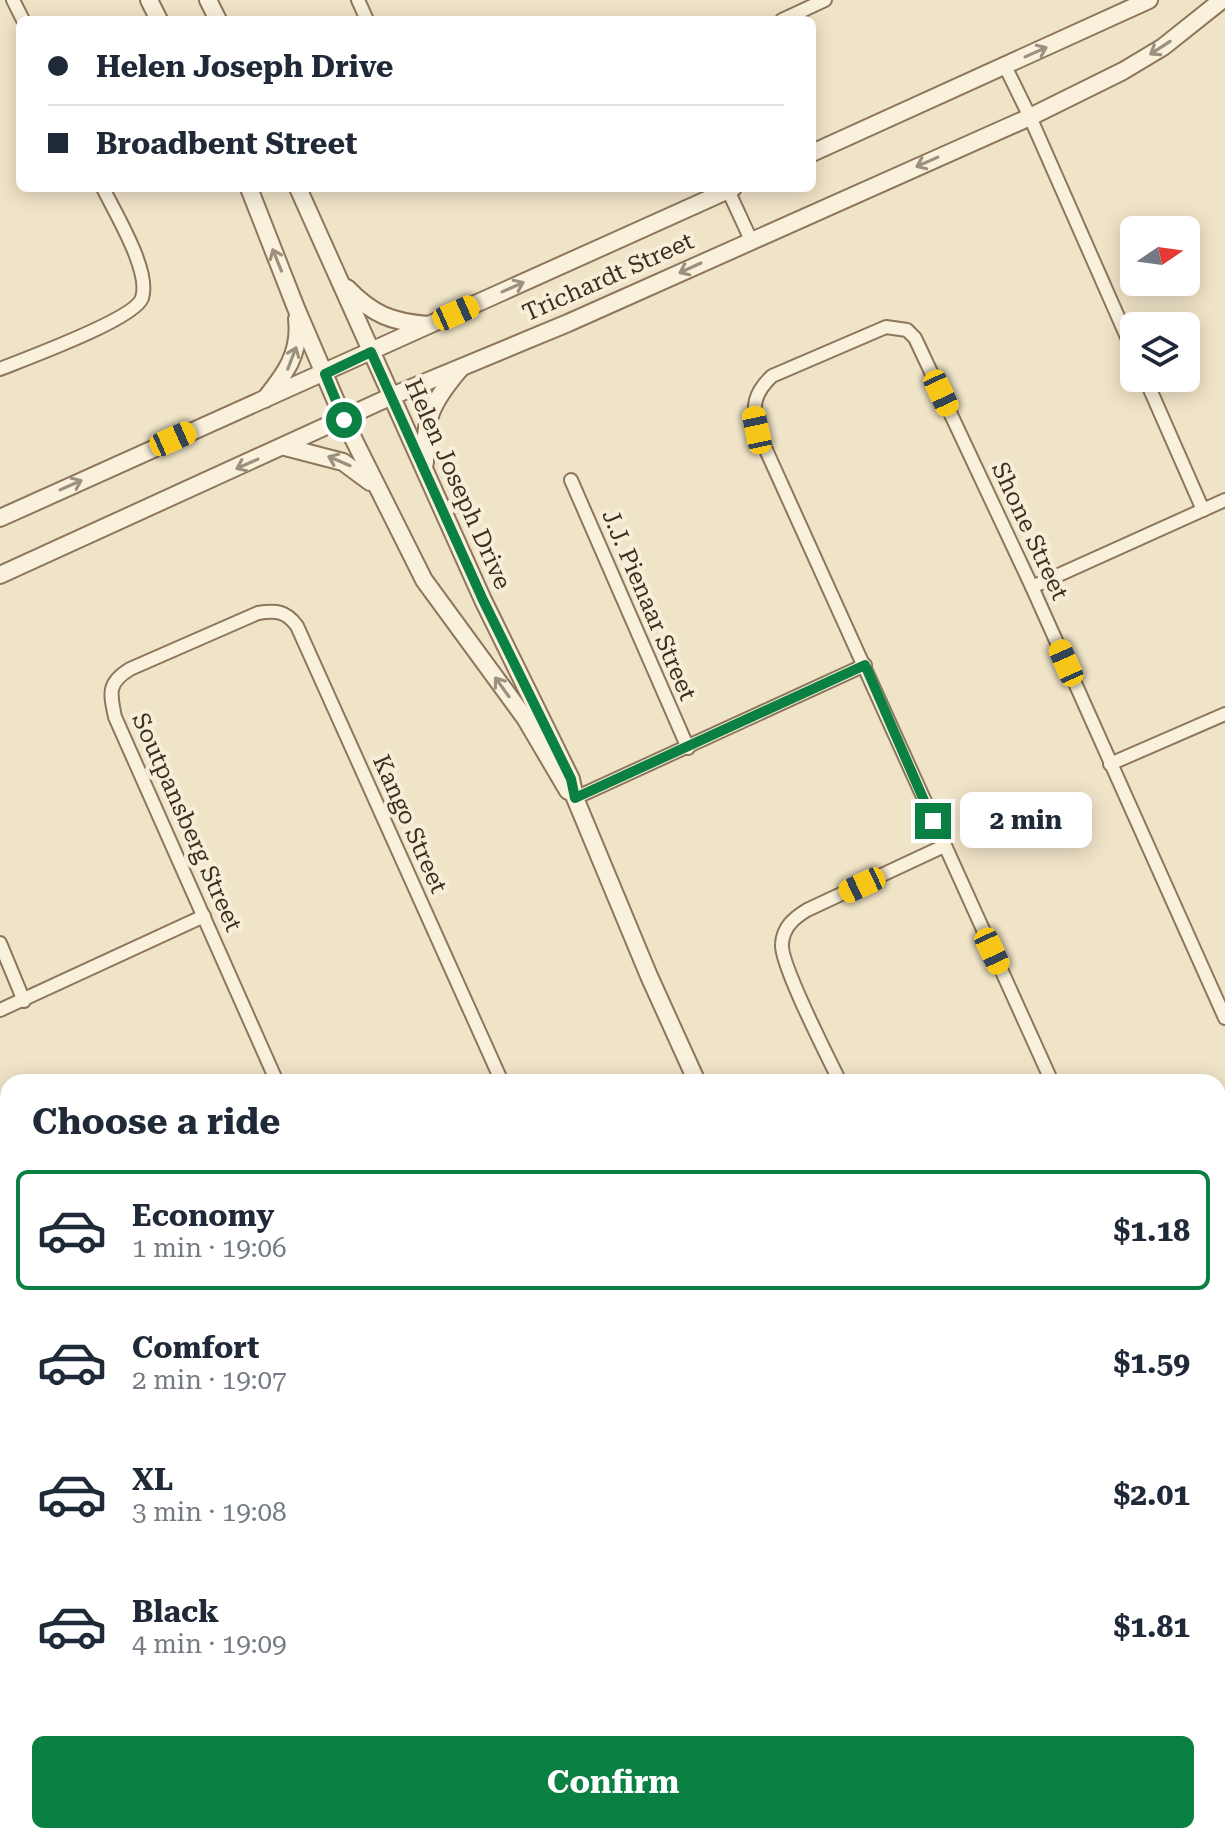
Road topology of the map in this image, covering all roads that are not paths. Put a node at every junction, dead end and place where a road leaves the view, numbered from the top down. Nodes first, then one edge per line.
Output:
1 (825, 0) edge
2 (1149, 0) edge
3 (1222, 0) edge
4 (791, 16) edge
5 (1005, 66) junction
6 (1030, 117) junction
7 (816, 151) edge
8 (105, 192) edge
9 (251, 192) edge
10 (300, 192) edge
11 (723, 192) edge
12 (731, 192) edge
13 (751, 240) junction
14 (338, 278) junction
15 (296, 308) junction
16 (1120, 321) edge
17 (428, 325) junction
18 (371, 352) junction
19 (463, 365) junction
20 (0, 369) edge
21 (325, 374) junction
22 (1151, 392) edge
23 (392, 396) junction
24 (264, 400) junction
25 (344, 420) junction
26 (285, 447) junction
27 (425, 472) junction
28 (571, 480) dead end
29 (381, 496) junction
30 (1225, 500) edge
31 (1203, 510) junction
32 (0, 518) edge
33 (0, 575) edge
34 (1032, 587) junction
35 (258, 613) joint
36 (865, 665) junction
37 (1225, 714) edge
38 (688, 748) junction
39 (1110, 764) junction
40 (575, 798) junction
41 (944, 846) junction
42 (204, 916) junction
43 (0, 943) edge
44 (24, 1001) junction
45 (0, 1010) edge
46 (1225, 1018) edge
47 (273, 1074) edge
48 (498, 1074) edge
49 (693, 1074) edge
50 (836, 1074) edge
51 (1048, 1074) edge

1 - 4 street
5 -> 2 street
3 -> 6 street, Trichardt Street
5 - 6 street
5 - 7 street
6 -> 13 street, Trichardt Street
6 - 16 street
8 - 20 street
15 -> 9 street, Helen Joseph Drive
10 - 14 street, Helen Joseph Drive
17 -> 11 street, Trichardt Street
12 - 13 street
13 -> 19 street, Trichardt Street
14 - 17 street
14 - 18 street, Helen Joseph Drive
15 - 21 street, Helen Joseph Drive
24 -> 15 street
17 - 18 street, Trichardt Street
18 - 21 street, Trichardt Street
18 - 23 street, Helen Joseph Drive
19 - 23 street, Trichardt Street
19 - 27 street
21 - 24 street, Trichardt Street
21 - 25 street, Helen Joseph Drive
22 - 31 street
23 - 25 street, Trichardt Street
23 - 27 street, Helen Joseph Drive
32 -> 24 street, Trichardt Street
25 - 26 street, Trichardt Street
25 - 29 street, Helen Joseph Drive
29 -> 26 street
26 -> 33 street, Trichardt Street
27 - 40 street, Helen Joseph Drive
28 - 38 street, J.J. Pienaar Street
40 -> 29 street, Helen Joseph Drive
30 - 31 street
31 - 34 street
34 - 36 street, Shone Street
34 - 39 street, Shone Street
35 - 42 street, Soutpansberg Street
35 - 48 street, Kango Street
36 - 38 street
36 - 41 street
37 - 39 street
38 - 40 street
39 - 46 street, Shone Street
40 - 49 street, Helen Joseph Drive
41 - 50 street
41 - 51 street
42 - 44 street
42 - 47 street, Soutpansberg Street
43 - 44 street
44 - 45 street

